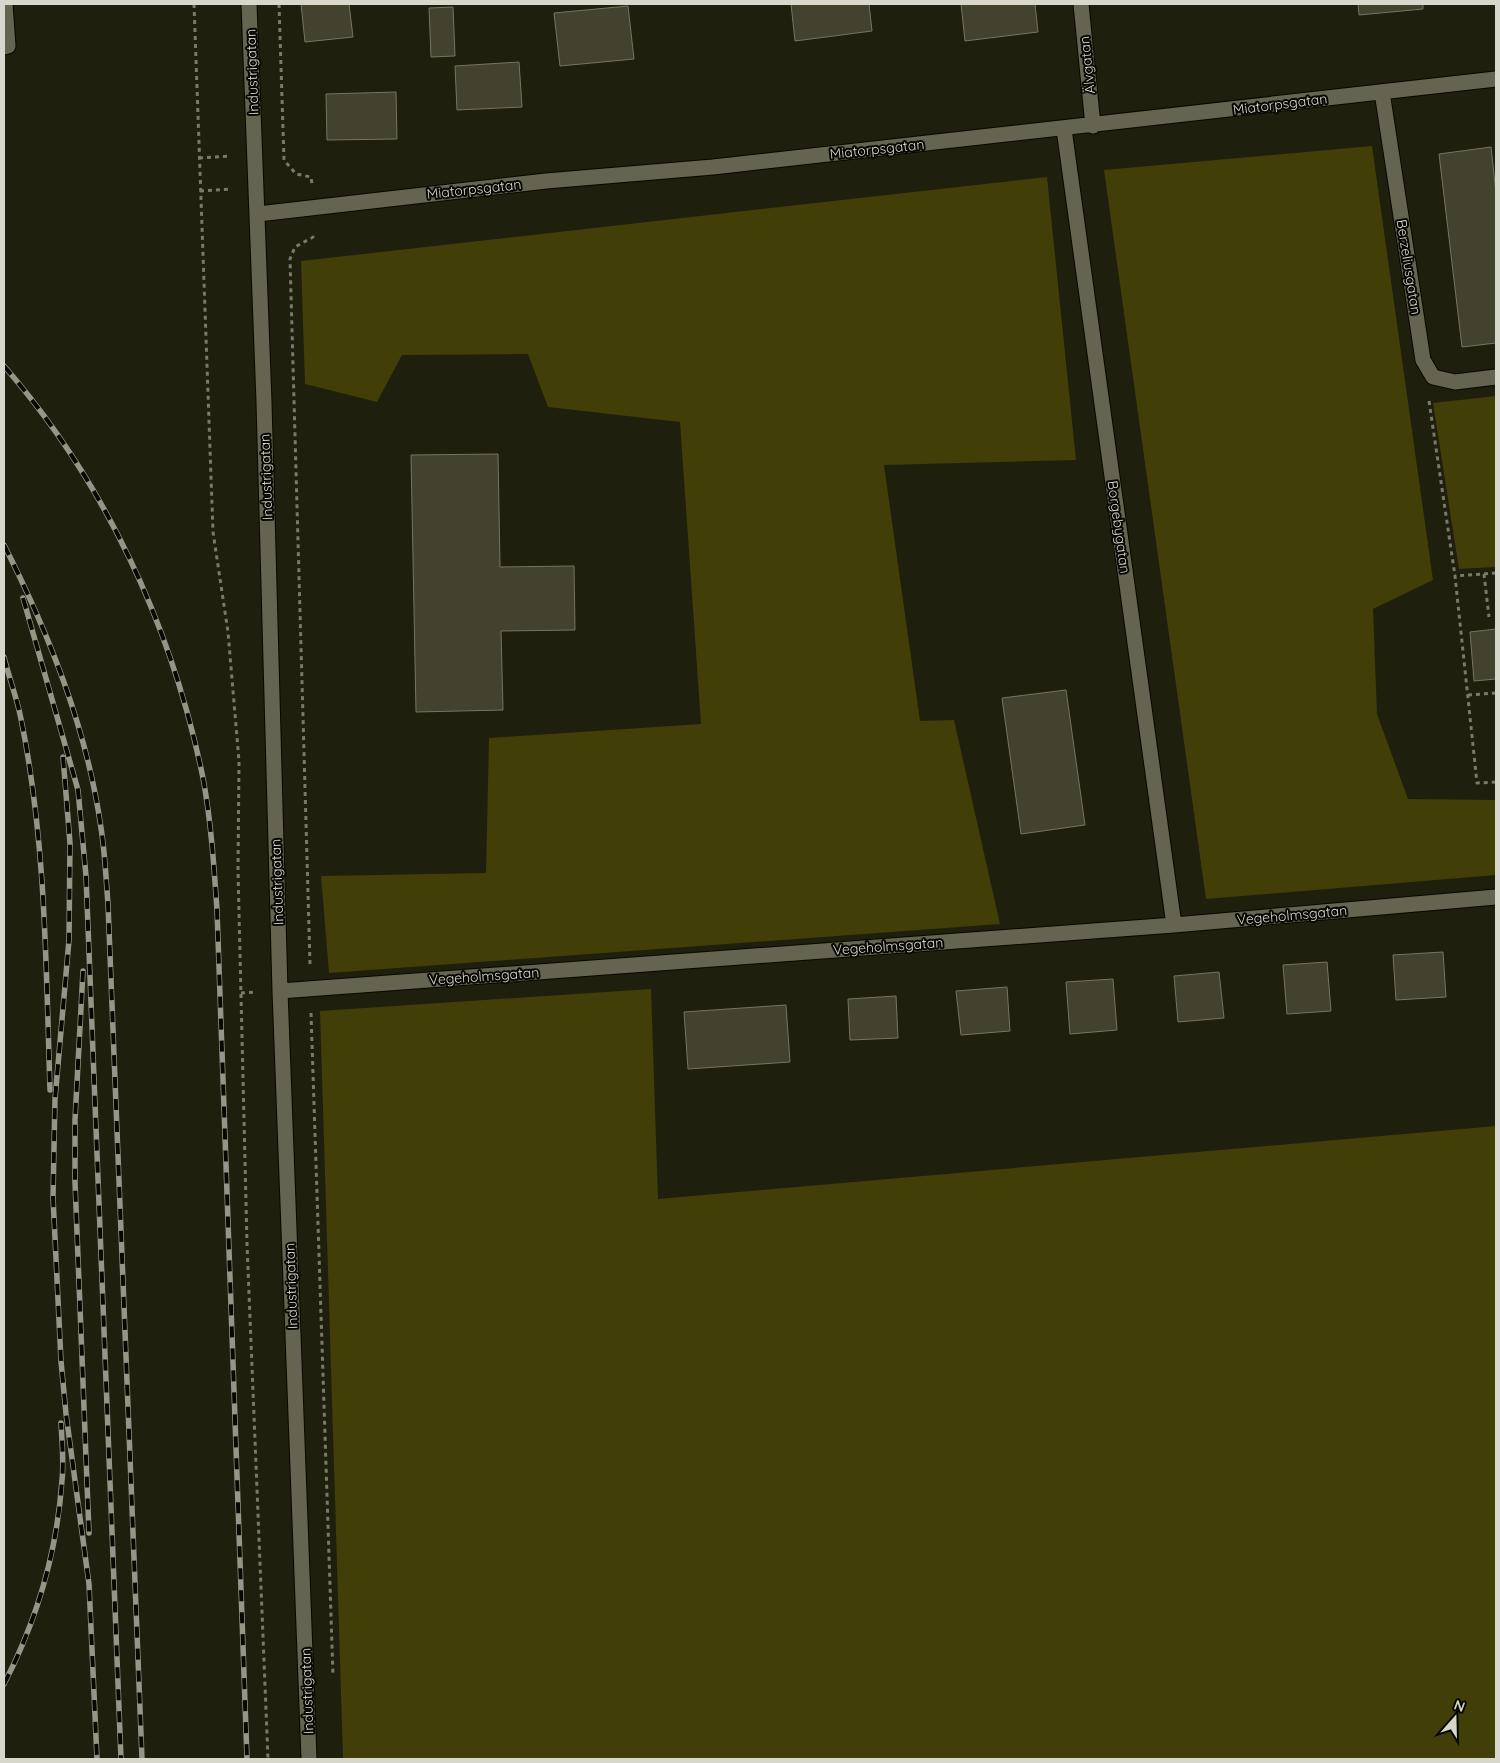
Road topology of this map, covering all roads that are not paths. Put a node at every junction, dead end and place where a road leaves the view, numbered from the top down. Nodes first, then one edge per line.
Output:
1 (5, 4) edge
2 (249, 4) edge
3 (1081, 4) edge
4 (4, 46) edge
5 (1496, 79) edge
6 (1382, 92) junction
7 (1093, 126) junction
8 (1064, 129) junction
9 (258, 214) junction
10 (1496, 377) edge
11 (1496, 897) edge
12 (1174, 925) junction
13 (280, 991) junction
14 (310, 1759) edge

1 - 4 street
2 - 9 street, Industrigatan
3 - 7 street, Älvgatan
5 - 6 street, Miatorpsgatan
6 - 7 street, Miatorpsgatan
6 - 10 street, Berzeliusgatan
7 - 8 street, Miatorpsgatan
8 - 9 street, Miatorpsgatan
8 - 12 street, Borgebygatan
9 - 13 street, Industrigatan
11 - 12 street, Vegeholmsgatan
12 - 13 street, Vegeholmsgatan
13 - 14 street, Industrigatan

